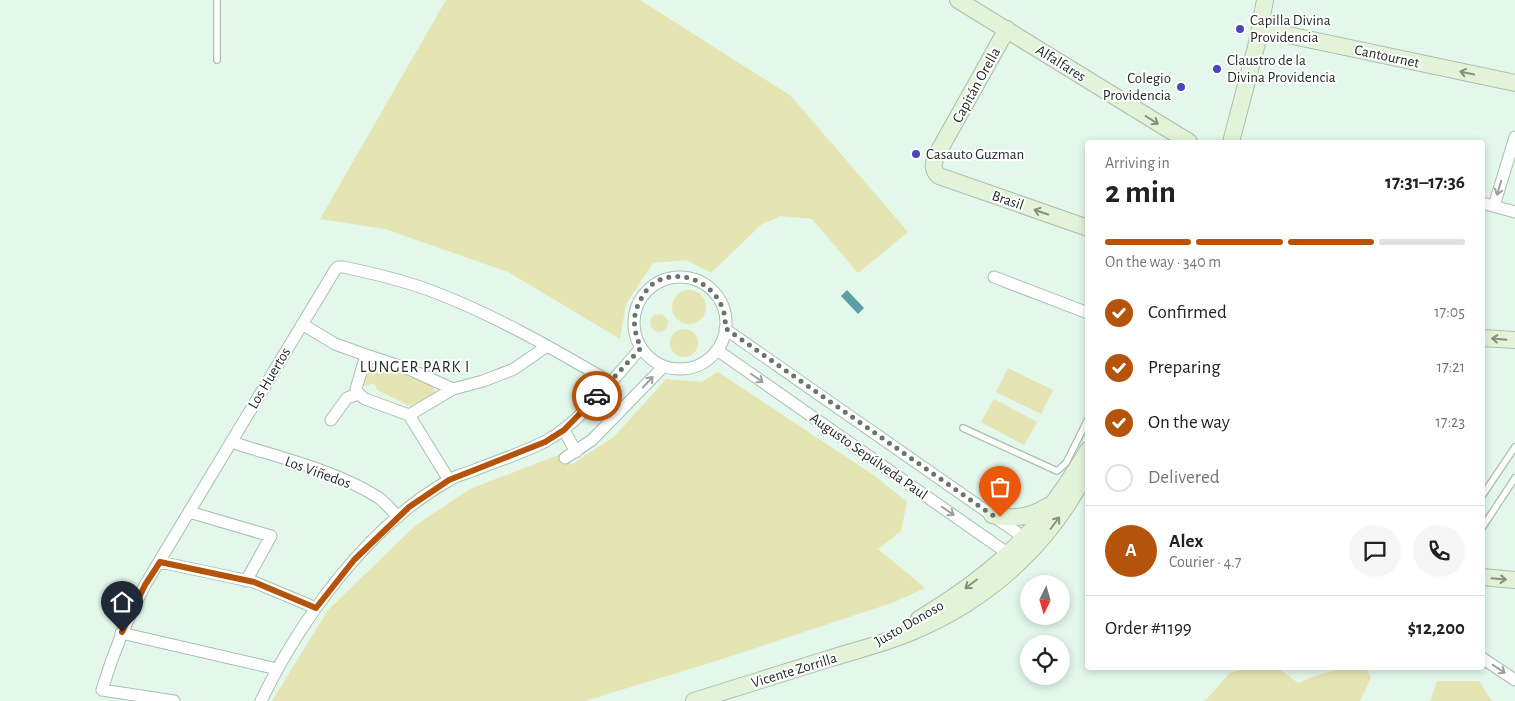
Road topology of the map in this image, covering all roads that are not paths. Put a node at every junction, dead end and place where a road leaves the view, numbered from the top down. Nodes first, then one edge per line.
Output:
1 (217, 0) edge
2 (958, 0) edge
3 (1265, 0) edge
4 (1006, 29) junction
5 (1260, 29) junction
6 (217, 60) dead end
7 (1515, 83) edge
8 (1515, 137) edge
9 (1186, 140) edge
10 (1232, 140) edge
11 (934, 167) joint
12 (1488, 204) edge
13 (1515, 212) edge
14 (1085, 227) edge
15 (994, 277) dead end
16 (1085, 312) edge
17 (302, 324) junction
18 (725, 328) junction
19 (1485, 338) edge
20 (1515, 340) edge
21 (547, 346) junction
22 (641, 348) junction
23 (717, 350) junction
24 (366, 355) junction
25 (664, 366) junction
26 (610, 382) junction
27 (453, 390) junction
28 (358, 394) junction
29 (409, 415) junction
30 (331, 420) dead end
31 (1085, 425) edge
32 (963, 428) dead end
33 (564, 430) junction
34 (231, 442) junction
35 (1515, 446) edge
36 (576, 452) junction
37 (1085, 455) edge
38 (565, 458) dead end
39 (1085, 474) edge
40 (935, 475) junction
41 (1515, 478) edge
42 (449, 480) junction
43 (1485, 491) edge
44 (922, 494) junction
45 (1054, 502) junction
46 (189, 512) junction
47 (992, 515) junction
48 (398, 517) junction
49 (1485, 523) edge
50 (1030, 542) junction
51 (1014, 558) junction
52 (160, 562) junction
53 (1485, 577) edge
54 (1515, 580) edge
55 (246, 581) junction
56 (316, 608) junction
57 (122, 632) junction
58 (866, 647) joint
59 (1485, 660) edge
60 (277, 669) junction
61 (1515, 680) edge
62 (174, 701) edge
63 (261, 701) edge
64 (694, 701) edge

1 - 6 lane
2 - 4 street, Alfalfares
3 - 5 street
4 -> 9 street, Alfalfares
4 - 11 street, Capitán Orella
7 -> 5 street, Cantournet
5 - 10 street
8 -> 12 street
14 -> 11 street, Brasil
12 - 13 street
15 - 16 street
17 - 21 street, Los Huertos
17 - 24 street
17 - 34 street, Los Huertos
18 - 22 street
18 - 23 street
18 - 40 street, Augusto Sepúlveda Paul
20 -> 19 street
21 - 26 street, Los Huertos
21 - 27 street
22 - 25 street
22 - 26 street
23 - 25 street
23 -> 44 street, Augusto Sepúlveda Paul
24 - 27 street
24 - 28 street
36 -> 25 street
26 - 33 street
27 - 29 street
28 - 29 street
28 - 30 street
29 - 42 street
31 - 32 lane
33 - 36 street
33 - 42 street
34 - 46 street, Los Huertos
34 - 48 street, Los Viñedos
35 - 43 lane
36 - 38 street
37 - 45 street, Justo Donoso
50 -> 39 street, Justo Donoso
40 - 44 street
40 - 47 street, Augusto Sepúlveda Paul
41 - 49 lane
42 - 48 street
44 -> 51 street, Augusto Sepúlveda Paul
45 - 47 street
45 - 50 street, Justo Donoso
46 - 52 street, Los Huertos
46 - 55 street
47 - 50 street, Augusto Sepúlveda Paul
48 - 56 street
50 - 51 street, Justo Donoso
51 - 58 street, Justo Donoso
52 - 55 street
52 - 57 street, Los Huertos
53 -> 54 street
55 - 56 street
56 - 60 street
57 - 60 street
57 - 62 street, Los Huertos
58 - 64 street, Vicente Zorrilla
59 -> 61 street
60 - 63 street

